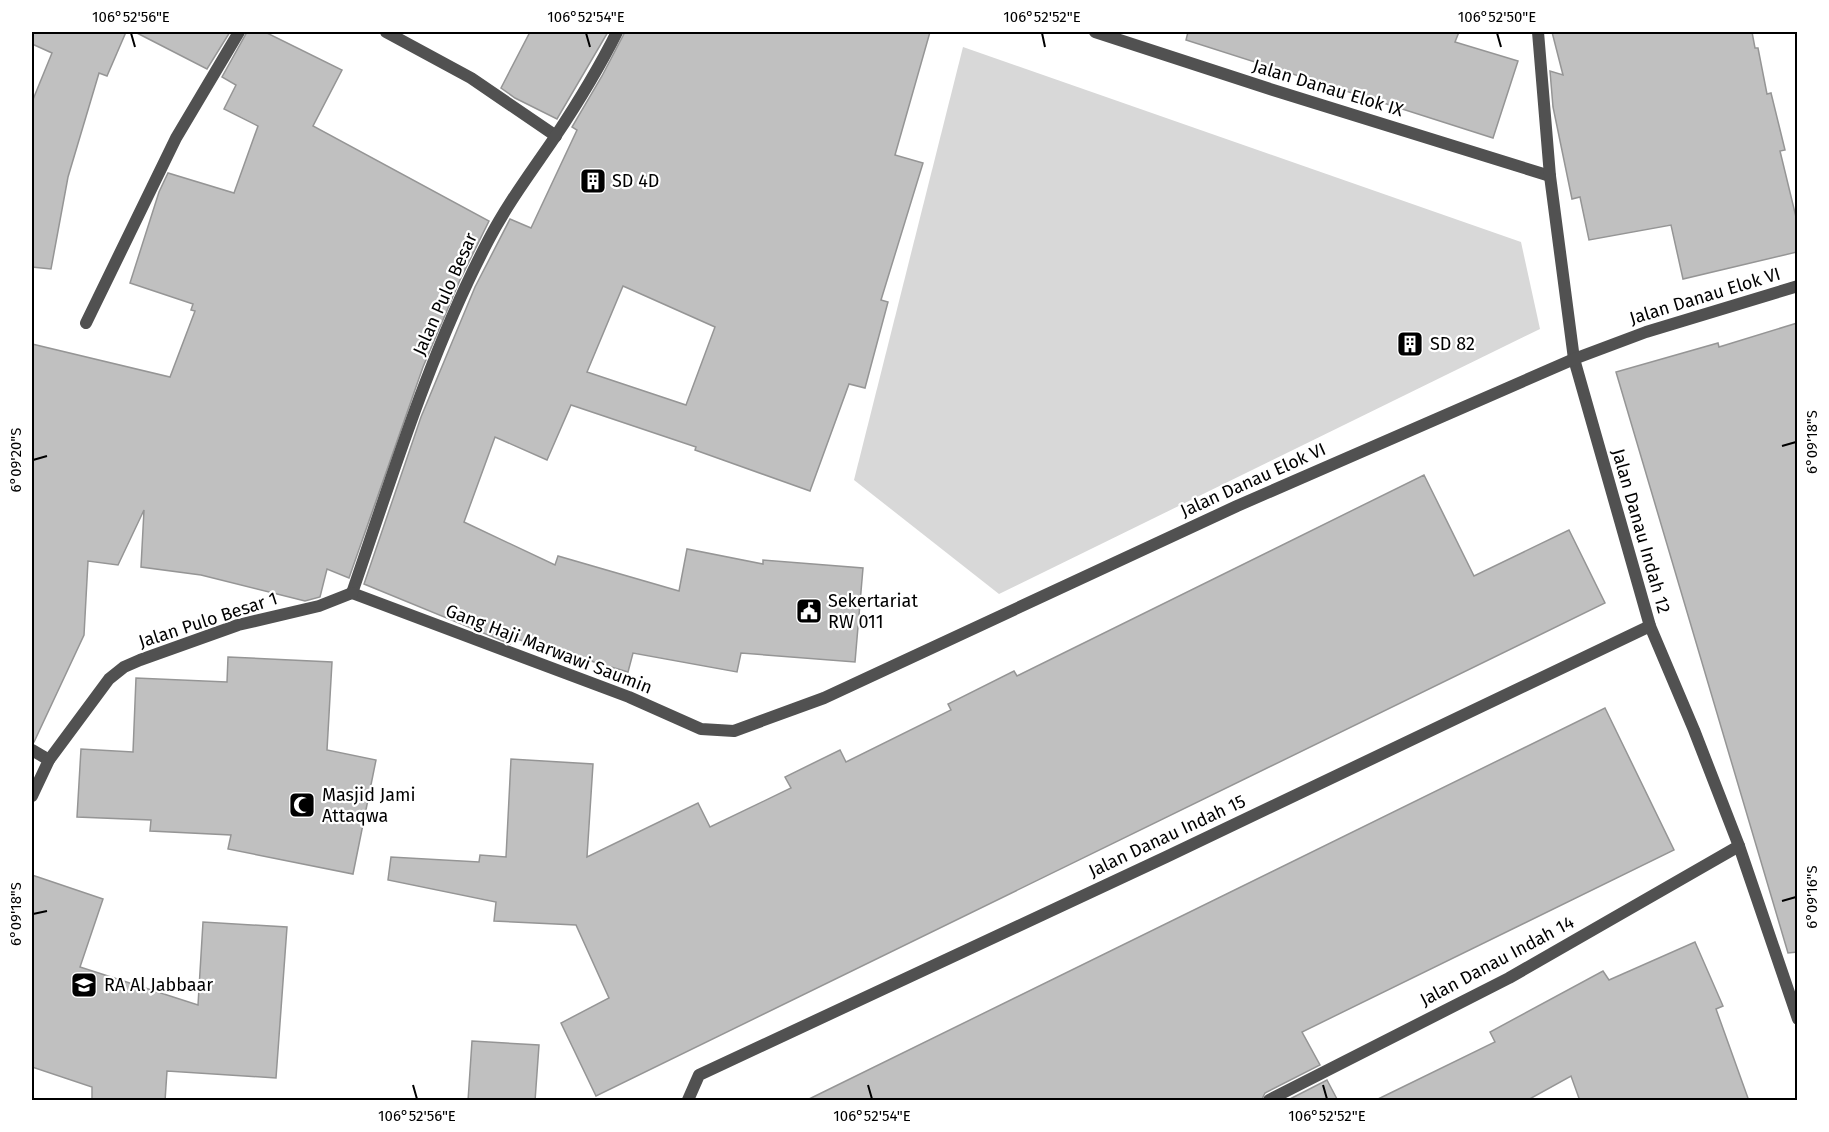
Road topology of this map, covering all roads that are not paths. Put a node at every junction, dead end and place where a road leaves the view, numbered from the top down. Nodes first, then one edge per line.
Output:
1 (239, 32) edge
2 (386, 32) edge
3 (617, 32) edge
4 (1095, 32) edge
5 (1538, 32) edge
6 (556, 136) junction
7 (1550, 176) junction
8 (1797, 286) edge
9 (86, 323) dead end
10 (1574, 359) junction
11 (352, 593) junction
12 (1650, 626) junction
13 (734, 731) joint
14 (32, 750) edge
15 (49, 760) junction
16 (32, 796) edge
17 (1739, 846) junction
18 (1797, 1019) edge
19 (688, 1101) edge
20 (1269, 1101) edge

1 - 9 street
2 - 6 street
3 - 6 street, Jalan Pulo Besar
4 - 7 street, Jalan Danau Elok IX
5 - 7 street, Jalan Danau Indah 12
6 - 11 street, Jalan Pulo Besar
7 - 10 street, Jalan Danau Indah 12
8 - 10 street, Jalan Danau Elok VI
10 - 12 street, Jalan Danau Indah 12
10 - 13 street, Jalan Danau Elok VI
11 - 13 street, Gang Haji Marwawi Saumin
11 - 15 street, Jalan Pulo Besar 1
12 - 17 street, Jalan Danau Indah 12
12 - 19 street, Jalan Danau Indah 15
14 - 15 street
15 - 16 street, Jalan Pulo Besar 1
17 - 18 street, Jalan Danau Indah 12
17 - 20 street, Jalan Danau Indah 14

